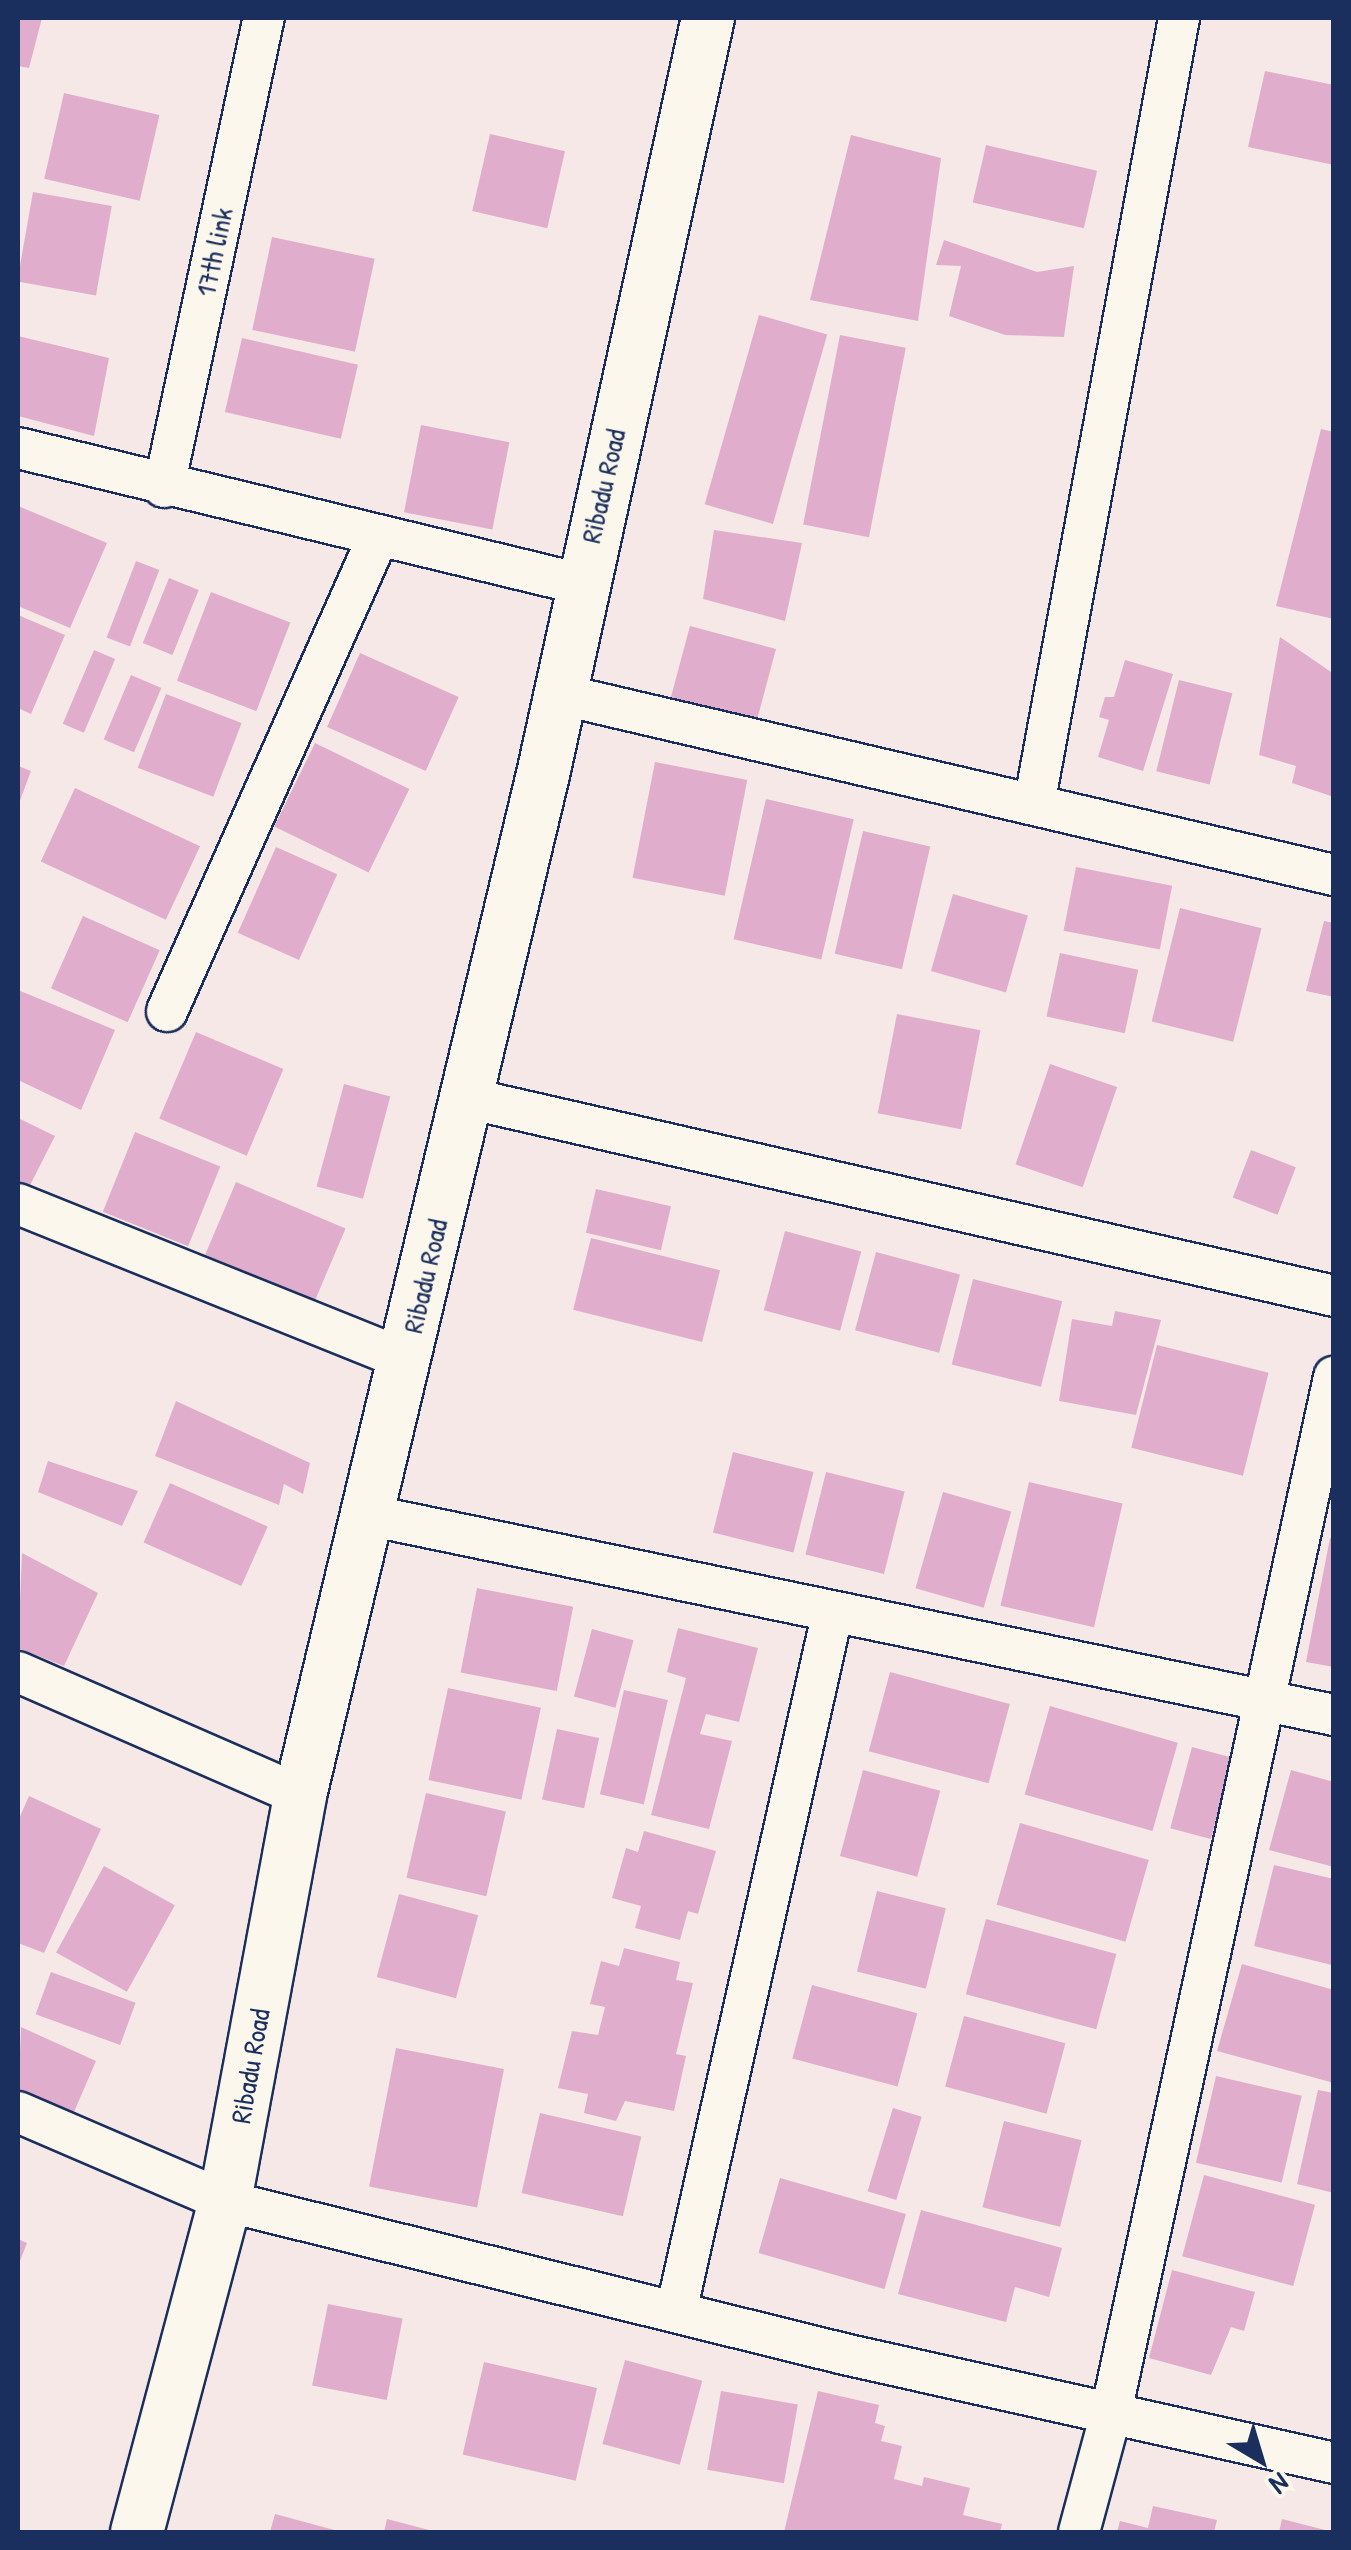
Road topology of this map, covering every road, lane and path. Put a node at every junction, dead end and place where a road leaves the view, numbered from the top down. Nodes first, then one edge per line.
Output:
1 (264, 18) edge
2 (708, 18) edge
3 (1179, 18) edge
4 (18, 448) edge
5 (164, 487) junction
6 (378, 536) junction
7 (581, 584) junction
8 (559, 694) junction
9 (1034, 805) junction
10 (1334, 875) edge
11 (167, 1011) dead end
12 (467, 1098) junction
13 (18, 1204) edge
14 (1334, 1296) edge
15 (406, 1360) junction
16 (1334, 1377) edge
17 (368, 1514) junction
18 (833, 1611) junction
19 (18, 1672) edge
20 (1264, 1700) junction
21 (1334, 1715) edge
22 (300, 1795) junction
23 (18, 2112) edge
24 (225, 2201) junction
25 (676, 2312) junction
26 (1111, 2414) junction
27 (1334, 2463) edge
28 (137, 2532) edge
29 (1078, 2532) edge

1 - 5 street, 17th link
2 - 7 street, Ribadu Road
3 - 9 street
4 - 5 street
5 - 6 street
6 - 7 street
6 - 11 street
7 - 8 street, Ribadu Road
8 - 9 street
8 - 12 street, Ribadu Road
9 - 10 street
12 - 14 street
12 - 15 street, Ribadu Road
13 - 15 street
15 - 17 street, Ribadu Road
16 - 20 street
17 - 18 street
17 - 22 street, Ribadu Road
18 - 20 street
18 - 25 street
19 - 22 street
20 - 21 street
20 - 26 street
22 - 24 street, Ribadu Road
23 - 24 street
24 - 25 street
24 - 28 street, Ribadu Road
25 - 26 street
26 - 27 street
26 - 29 street

